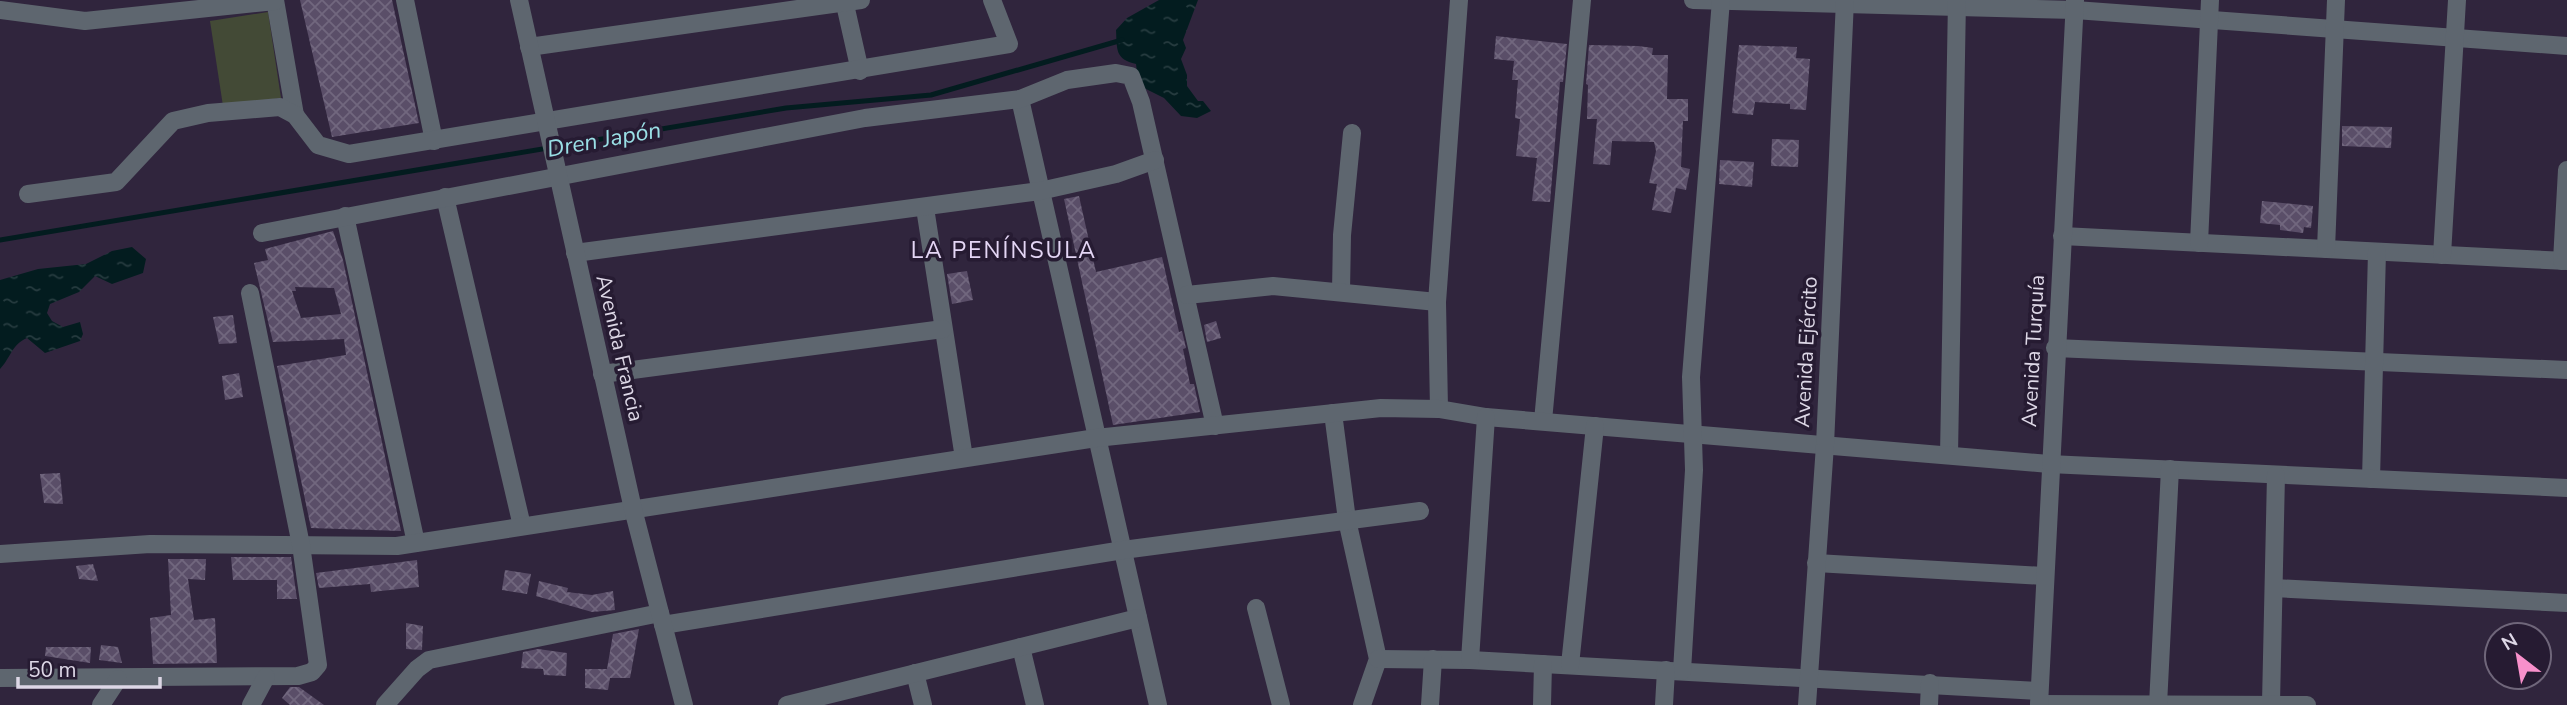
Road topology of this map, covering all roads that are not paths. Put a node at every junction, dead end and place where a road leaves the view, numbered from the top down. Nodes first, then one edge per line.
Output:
1 (405, 0) edge
2 (519, 0) edge
3 (992, 0) edge
4 (1459, 0) edge
5 (1582, 0) edge
6 (1693, 0) edge
7 (1721, 0) edge
8 (2210, 0) edge
9 (2336, 0) edge
10 (2457, 0) edge
11 (275, 1) edge
12 (850, 1) edge
13 (1845, 2) edge
14 (1957, 4) edge
15 (2075, 5) edge
16 (0, 10) edge
17 (2209, 20) junction
18 (2335, 29) junction
19 (2456, 38) junction
20 (2567, 46) edge
21 (529, 47) junction
22 (860, 71) junction
23 (1020, 99) junction
24 (295, 115) junction
25 (546, 123) junction
26 (1352, 133) dead end
27 (434, 141) junction
28 (1155, 160) junction
29 (557, 170) junction
30 (2567, 170) edge
31 (1040, 191) junction
32 (28, 194) dead end
33 (445, 197) junction
34 (925, 208) junction
35 (345, 216) junction
36 (262, 233) dead end
37 (2062, 236) junction
38 (2199, 243) junction
39 (2326, 249) junction
40 (2377, 252) junction
41 (575, 253) junction
42 (2442, 255) junction
43 (2565, 261) edge
44 (1341, 291) junction
45 (250, 293) dead end
46 (1187, 295) junction
47 (1437, 302) junction
48 (943, 329) junction
49 (2056, 348) junction
50 (2374, 362) junction
51 (2567, 370) edge
52 (603, 374) junction
53 (1439, 409) junction
54 (1333, 413) junction
55 (1486, 417) junction
56 (1544, 421) junction
57 (1214, 426) junction
58 (1595, 426) junction
59 (1695, 433) junction
60 (1096, 438) junction
61 (1825, 444) junction
62 (1949, 455) junction
63 (964, 458) junction
64 (2049, 464) junction
65 (2170, 469) junction
66 (2276, 475) junction
67 (2371, 479) junction
68 (2567, 488) edge
69 (633, 509) junction
70 (1420, 512) dead end
71 (1347, 520) junction
72 (522, 526) junction
73 (416, 543) junction
74 (301, 545) junction
75 (1123, 550) junction
76 (0, 554) edge
77 (1816, 563) junction
78 (2044, 576) junction
79 (2274, 588) junction
80 (2567, 603) edge
81 (1255, 608) dead end
82 (1138, 618) junction
83 (661, 619) junction
84 (1021, 647) junction
85 (1378, 659) junction
86 (1433, 659) junction
87 (1470, 660) junction
88 (1543, 664) junction
89 (1570, 665) junction
90 (1674, 670) junction
91 (915, 673) junction
92 (266, 677) junction
93 (1808, 677) junction
94 (0, 678) edge
95 (118, 679) junction
96 (1930, 683) junction
97 (2039, 700) edge
98 (2271, 703) junction
99 (797, 704) edge
100 (2158, 704) edge
101 (101, 705) edge
102 (251, 705) edge
103 (385, 705) edge
104 (684, 705) edge
105 (923, 705) edge
106 (1035, 705) edge
107 (1158, 705) edge
108 (1281, 705) edge
109 (1362, 705) edge
110 (1430, 705) edge
111 (1542, 705) edge
112 (1664, 705) edge
113 (1807, 705) edge
114 (1929, 705) edge
115 (2307, 705) edge

1 - 27 street
2 - 21 street, Avenida Francia
3 - 22 street
4 - 47 street
5 - 56 street
6 - 7 street
7 - 13 street
7 - 59 street
8 - 17 street
9 - 18 street
10 - 19 street
11 - 16 street
11 - 24 street
12 - 21 street
12 - 22 street
13 - 14 street
13 - 61 street, Avenida Ejército
14 - 15 street
14 - 62 street
15 - 17 street
15 - 37 street, Avenida Turquía
17 - 18 street
17 - 38 street
18 - 19 street
18 - 39 street
19 - 20 street
19 - 42 street
21 - 25 street, Avenida Francia
22 - 25 street
23 - 28 street
23 - 29 street
23 - 31 street
24 - 27 street
24 - 32 street
25 - 27 street
25 - 29 street, Avenida Francia
26 - 44 street
28 - 31 street
28 - 46 street
29 - 33 street
29 - 41 street, Avenida Francia
30 - 43 street
31 - 34 street
31 - 60 street
33 - 35 street
33 - 72 street
34 - 41 street
34 - 48 street
35 - 36 street
35 - 73 street
37 - 38 street
37 - 49 street, Avenida Turquía
38 - 39 street
39 - 40 street
40 - 42 street
40 - 50 street
41 - 52 street, Avenida Francia
42 - 43 street
44 - 46 street
44 - 47 street
45 - 74 street
46 - 57 street
47 - 53 street
48 - 52 street
48 - 63 street
49 - 50 street
49 - 64 street, Avenida Turquía
50 - 51 street
50 - 67 street
52 - 69 street, Avenida Francia
53 - 54 street
53 - 55 street
54 - 57 street
54 - 71 street
55 - 56 street
55 - 87 street
56 - 58 street
57 - 60 street
58 - 59 street
58 - 89 street
59 - 61 street
59 - 90 street
60 - 63 street
60 - 75 street
61 - 62 street
61 - 77 street, Avenida Ejército
62 - 64 street
63 - 69 street
64 - 65 street
64 - 78 street, Avenida Turquía
65 - 66 street
65 - 100 street
66 - 67 street
66 - 79 street
67 - 68 street
69 - 72 street
69 - 83 street, Avenida Francia
70 - 71 street
71 - 75 street
71 - 85 street
72 - 73 street
73 - 74 street
74 - 76 street
74 - 92 street
75 - 82 street
75 - 83 street
77 - 78 street
77 - 93 street, Avenida Ejército
78 - 97 street, Avenida Turquía
79 - 80 street
79 - 98 street
81 - 108 street
82 - 84 street
82 - 107 street
83 - 103 street
83 - 104 street, Avenida Francia
84 - 91 street
84 - 106 street
85 - 86 street
85 - 109 street
86 - 87 street
86 - 110 street
87 - 88 street
88 - 89 street
88 - 111 street
89 - 90 street
90 - 93 street
90 - 112 street
91 - 99 street
91 - 105 street
92 - 95 street
92 - 102 street
93 - 96 street
93 - 113 street, Avenida Ejército
94 - 95 street
95 - 101 street
96 - 97 street
96 - 114 street
97 - 100 street
98 - 100 street
98 - 115 street

